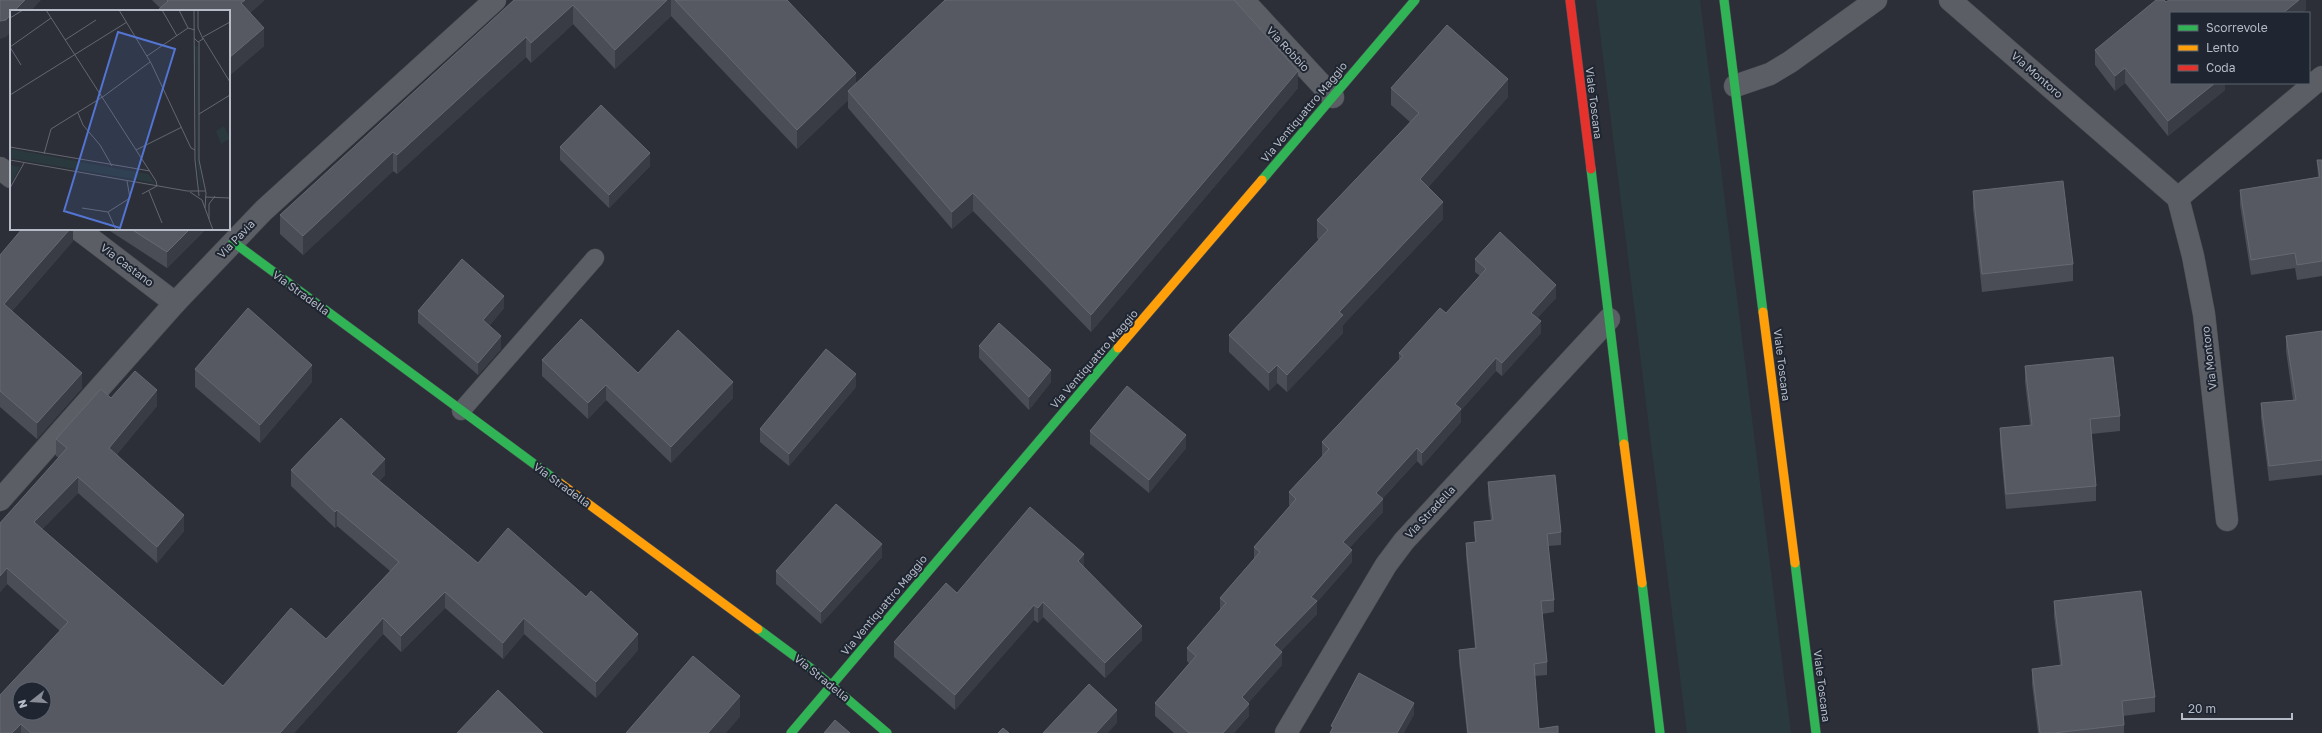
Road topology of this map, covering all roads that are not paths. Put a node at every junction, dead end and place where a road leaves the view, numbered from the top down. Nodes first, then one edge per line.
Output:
1 (495, 0) edge
2 (1243, 0) edge
3 (1415, 0) edge
4 (1570, 0) edge
5 (1724, 0) edge
6 (1876, 0) edge
7 (1950, 0) edge
8 (2322, 77) edge
9 (1735, 86) junction
10 (1334, 97) junction
11 (0, 168) edge
12 (10, 176) edge
13 (2178, 198) junction
14 (79, 230) edge
15 (233, 242) junction
16 (595, 258) dead end
17 (175, 303) junction
18 (1609, 319) junction
19 (461, 411) junction
20 (0, 500) edge
21 (2227, 520) dead end
22 (832, 685) junction
23 (791, 733) edge
24 (887, 733) edge
25 (1286, 733) edge
26 (1660, 733) edge
27 (1816, 733) edge

1 - 15 street, Via Pavia
2 - 10 street, Via Robbio
3 - 10 street, Via Ventiquattro Maggio
4 - 18 street, Viale Toscana
5 - 9 street, Viale Toscana
6 - 9 street
7 - 13 street, Via Montoro
8 - 13 street
9 - 27 street, Viale Toscana
10 - 22 street, Via Ventiquattro Maggio
11 - 12 street
13 - 21 street, Via Montoro
14 - 17 street, Via Castano
15 - 17 street, Via Pavia
15 - 19 street, Via Stradella
16 - 19 lane
17 - 20 street, Via Pavia
18 - 25 street, Via Stradella
18 - 26 street, Viale Toscana
19 - 22 street, Via Stradella
22 - 23 street, Via Ventiquattro Maggio
22 - 24 street, Via Stradella

